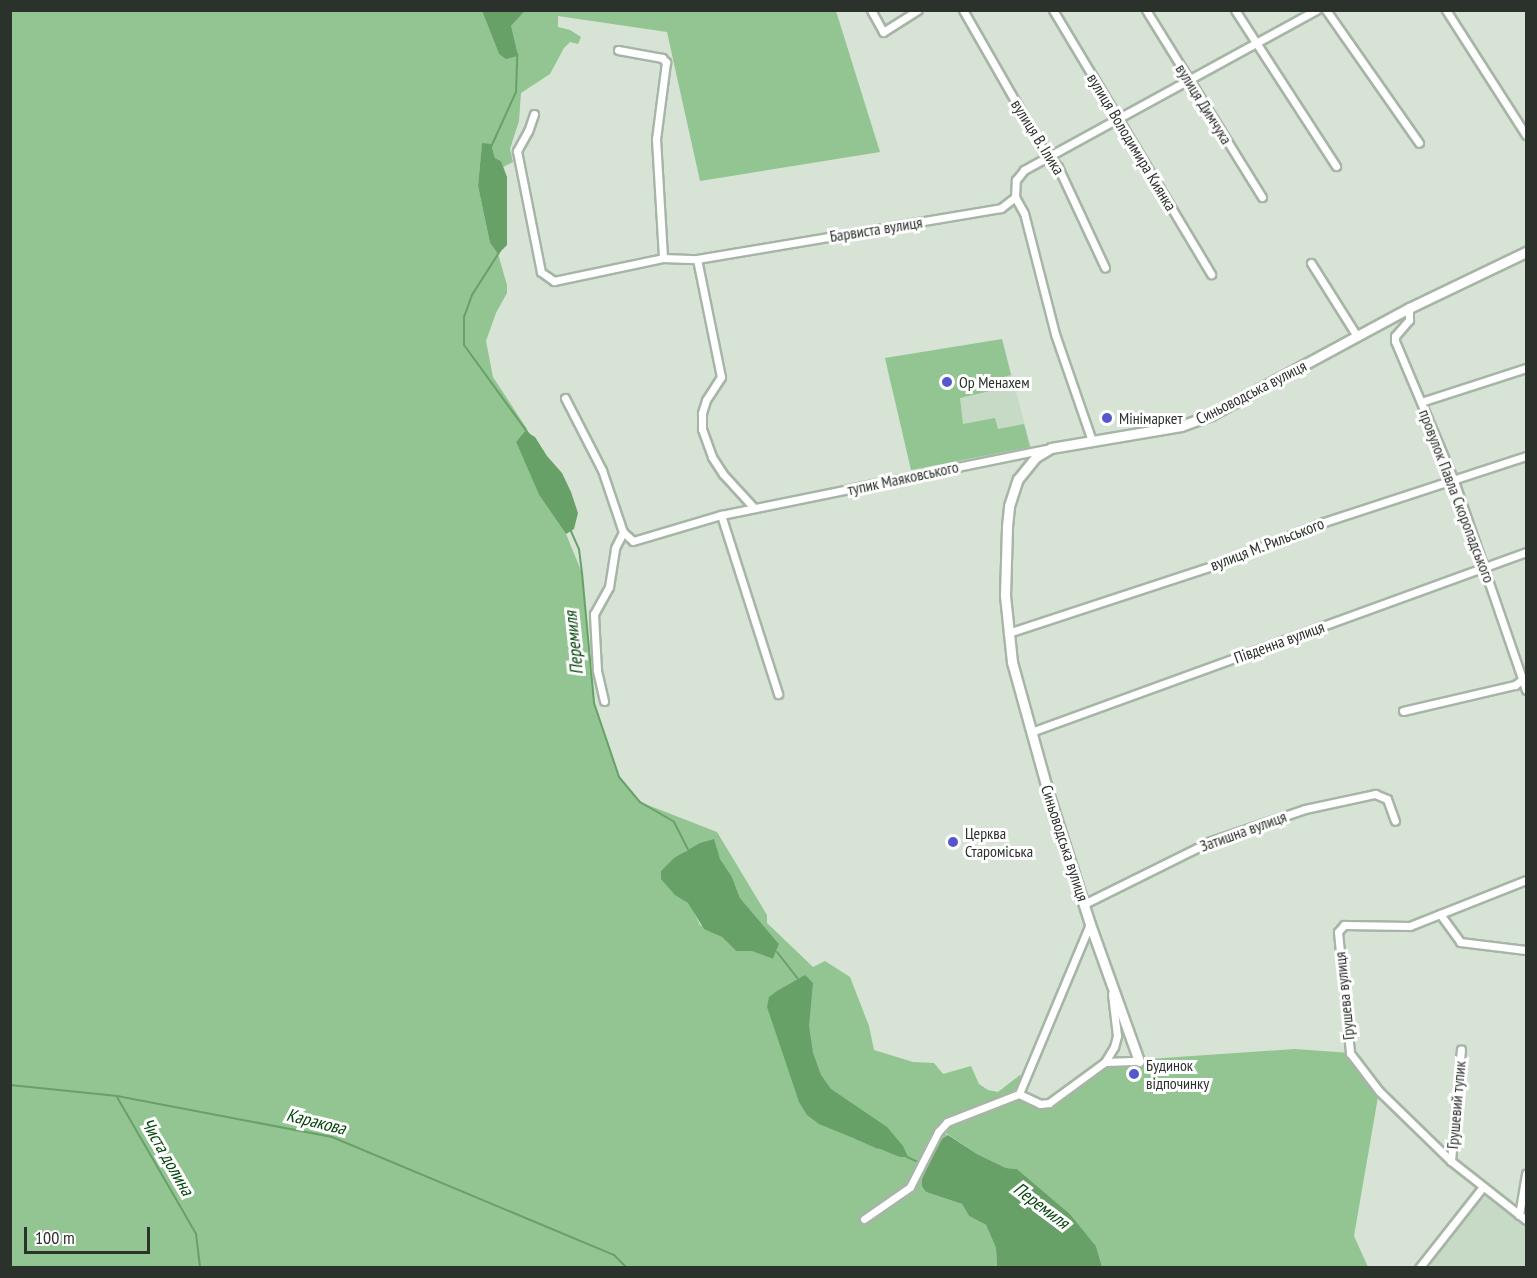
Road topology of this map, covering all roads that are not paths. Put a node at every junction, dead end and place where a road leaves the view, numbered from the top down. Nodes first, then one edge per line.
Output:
1 (871, 10) edge
2 (918, 10) edge
3 (963, 10) edge
4 (1053, 10) edge
5 (1146, 10) edge
6 (1235, 10) edge
7 (1316, 10) edge
8 (1326, 10) edge
9 (1446, 10) edge
10 (1256, 44) junction
11 (618, 50) dead end
12 (1190, 79) junction
13 (534, 114) dead end
14 (1118, 119) junction
15 (1527, 135) edge
16 (1419, 143) dead end
17 (1050, 157) junction
18 (1336, 166) dead end
19 (1015, 197) junction
20 (1262, 197) dead end
21 (1527, 252) edge
22 (663, 258) junction
23 (697, 259) junction
24 (1311, 263) dead end
25 (1105, 268) dead end
26 (1211, 274) dead end
27 (1409, 308) junction
28 (1357, 336) junction
29 (1527, 368) edge
30 (565, 398) dead end
31 (1421, 402) junction
32 (1092, 441) junction
33 (1051, 448) junction
34 (1527, 456) edge
35 (1454, 481) junction
36 (754, 508) junction
37 (722, 515) junction
38 (623, 532) junction
39 (1527, 552) edge
40 (1484, 567) junction
41 (1008, 633) junction
42 (1525, 678) edge
43 (1527, 690) edge
44 (778, 694) dead end
45 (604, 701) dead end
46 (1402, 711) dead end
47 (1031, 732) junction
48 (1395, 821) dead end
49 (1527, 880) edge
50 (1084, 904) junction
51 (1440, 914) junction
52 (1090, 924) junction
53 (1527, 950) edge
54 (1110, 983) junction
55 (1461, 1050) dead end
56 (1139, 1061) joint
57 (1105, 1062) junction
58 (1019, 1094) junction
59 (1451, 1161) junction
60 (1527, 1174) edge
61 (1482, 1188) junction
62 (1519, 1215) junction
63 (864, 1219) dead end
64 (1527, 1220) edge
65 (1419, 1268) edge

1 - 2 street
3 - 17 street, вулиця В. Ілика
4 - 14 street, вулиця Володимира Киянка
5 - 12 street, вулиця Димчука
6 - 10 street
7 - 10 street
8 - 16 street
9 - 15 street
10 - 12 street
10 - 18 street
11 - 22 street
12 - 14 street
12 - 20 street, вулиця Димчука
13 - 22 street, Барвиста вулиця
14 - 17 street
14 - 26 street, вулиця Володимира Киянка
17 - 19 street
17 - 25 street, вулиця В. Ілика
19 - 23 street, Барвиста вулиця
19 - 32 street
21 - 27 street, Синьоводська вулиця
22 - 23 street, Барвиста вулиця
23 - 36 street
24 - 28 street
27 - 28 street, Синьоводська вулиця
27 - 31 street, провулок Павла Скоропадського
28 - 32 street, Синьоводська вулиця
29 - 31 street
30 - 38 street
31 - 35 street, провулок Павла Скоропадського
32 - 33 street, Синьоводська вулиця
33 - 36 street, тупик Маяковського
33 - 41 street, Синьоводська вулиця
34 - 35 street, вулиця М. Рильського
35 - 40 street, провулок Павла Скоропадського
35 - 41 street, вулиця М. Рильського
36 - 37 street, тупик Маяковського
37 - 38 street, тупик Маяковського
37 - 44 street
38 - 45 street
39 - 40 street, Південна вулиця
40 - 42 street, провулок Павла Скоропадського
40 - 47 street, Південна вулиця
41 - 47 street, Синьоводська вулиця
42 - 43 street, провулок Павла Скоропадського
42 - 46 street
47 - 50 street, Синьоводська вулиця
48 - 50 street, Затишна вулиця
49 - 51 street, Грушева вулиця
50 - 52 street, Синьоводська вулиця
51 - 53 street
51 - 59 street, Грушева вулиця
52 - 54 street, Синьоводська вулиця
52 - 58 street
54 - 56 street, Синьоводська вулиця
54 - 57 street, Синьоводська вулиця
55 - 59 street, Грушевий тупик
56 - 57 street, Синьоводська вулиця
57 - 58 street
58 - 63 street
59 - 61 street, Грушева вулиця
60 - 62 street
61 - 62 street, Грушева вулиця
61 - 65 street
62 - 64 street, Грушева вулиця

